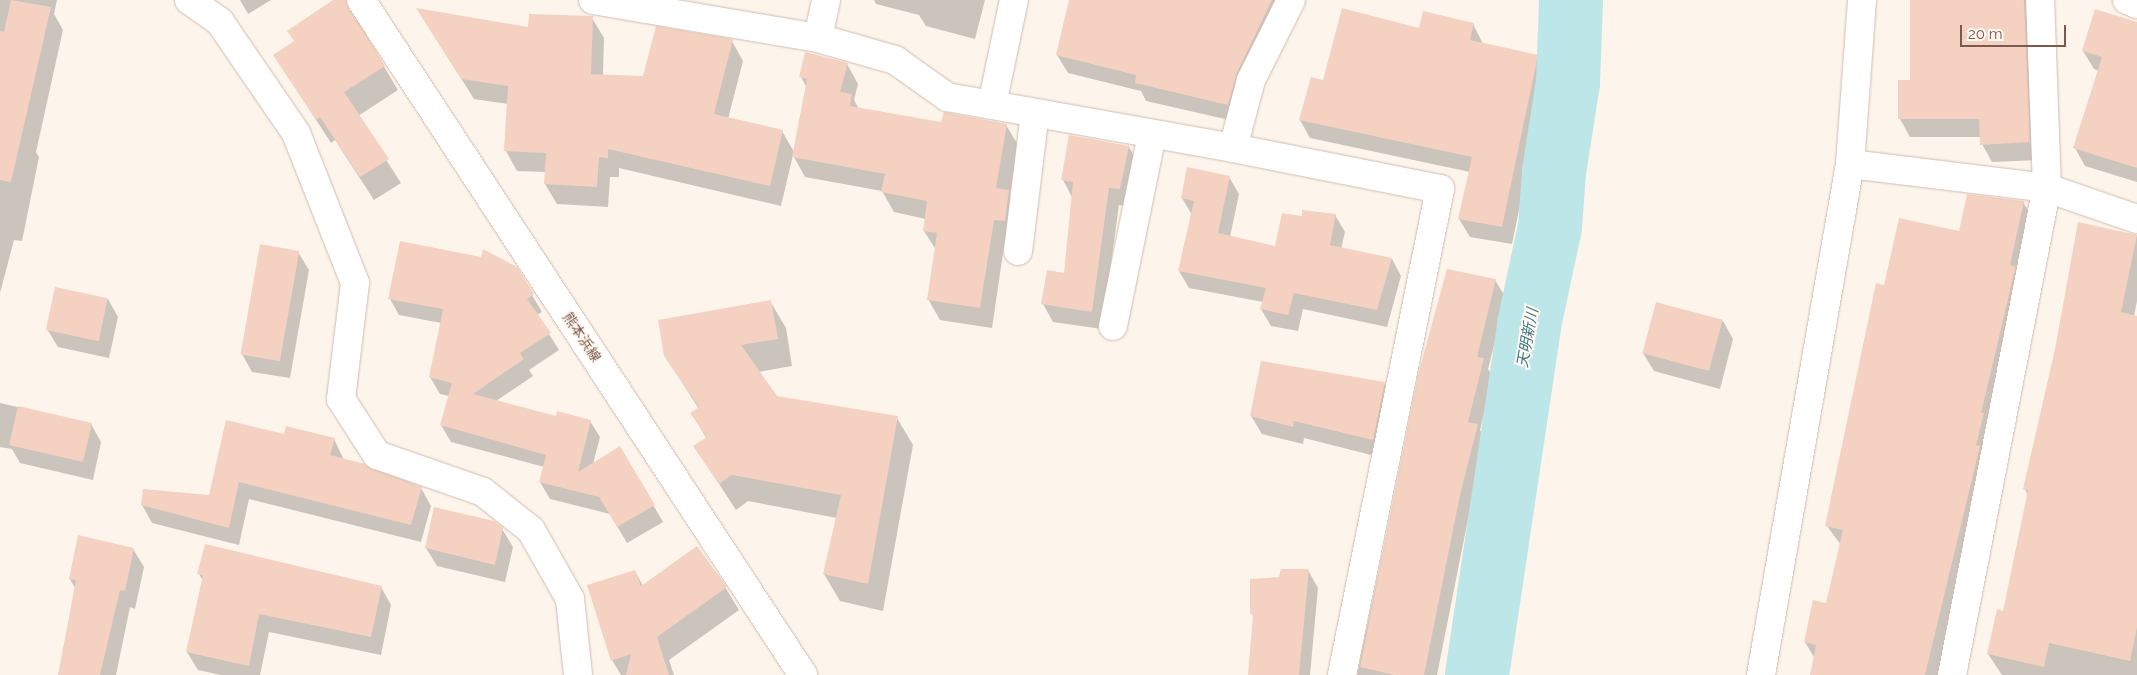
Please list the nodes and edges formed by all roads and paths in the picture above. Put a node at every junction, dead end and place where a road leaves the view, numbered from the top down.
1 (189, 0) edge
2 (361, 0) edge
3 (593, 0) edge
4 (826, 0) edge
5 (1014, 0) edge
6 (1291, 0) edge
7 (1862, 0) edge
8 (2040, 0) edge
9 (2127, 0) edge
10 (2137, 4) edge
11 (818, 38) junction
12 (992, 105) junction
13 (1036, 113) junction
14 (1152, 134) junction
15 (1233, 148) junction
16 (1850, 164) junction
17 (2047, 188) junction
18 (2137, 218) edge
19 (1018, 251) dead end
20 (1113, 326) dead end
21 (578, 675) edge
22 (803, 675) edge
23 (1342, 675) edge
24 (1761, 675) edge
25 (1952, 675) edge

1 - 21 street
2 - 22 street, 熊本浜線
3 - 11 street
4 - 11 street
5 - 12 street
6 - 15 street
7 - 16 street
8 - 17 street
9 - 10 street
11 - 12 street
12 - 13 street
13 - 14 street
13 - 19 street
14 - 15 street
14 - 20 street
15 - 23 street
16 - 17 street
16 - 24 street
17 - 18 street
17 - 25 street

